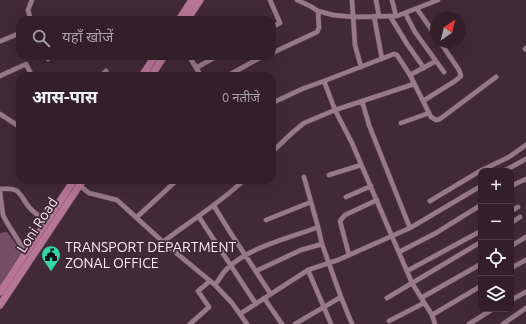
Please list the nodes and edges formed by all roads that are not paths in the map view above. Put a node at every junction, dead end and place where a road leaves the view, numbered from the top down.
1 (32, 0) edge
2 (192, 0) edge
3 (200, 0) edge
4 (270, 0) edge
5 (297, 0) edge
6 (352, 0) edge
7 (376, 0) edge
8 (392, 0) edge
9 (438, 0) edge
10 (417, 9) junction
11 (318, 11) junction
12 (404, 13) junction
13 (30, 16) edge
14 (182, 16) edge
15 (190, 16) edge
16 (353, 16) junction
17 (376, 16) junction
18 (390, 16) junction
19 (396, 16) junction
20 (276, 25) edge
21 (430, 27) edge
22 (16, 35) edge
23 (1, 41) dead end
24 (444, 48) edge
25 (276, 51) edge
26 (382, 59) junction
27 (152, 60) edge
28 (161, 60) edge
29 (192, 60) edge
30 (211, 60) edge
31 (256, 60) edge
32 (436, 61) junction
33 (361, 67) junction
34 (196, 68) junction
35 (424, 68) junction
36 (30, 72) edge
37 (145, 72) edge
38 (154, 72) edge
39 (198, 72) edge
40 (234, 72) edge
41 (444, 72) dead end
42 (410, 75) junction
43 (0, 76) edge
44 (496, 78) dead end
45 (324, 81) junction
46 (414, 84) junction
47 (276, 101) edge
48 (362, 101) junction
49 (423, 101) junction
50 (335, 110) junction
51 (429, 112) junction
52 (0, 114) edge
53 (401, 123) dead end
54 (16, 124) edge
55 (526, 145) edge
56 (276, 148) edge
57 (526, 159) edge
58 (361, 165) junction
59 (510, 168) edge
60 (329, 175) dead end
61 (304, 177) dead end
62 (526, 179) edge
63 (76, 184) edge
64 (77, 184) edge
65 (80, 184) edge
66 (173, 184) edge
67 (240, 184) edge
68 (514, 185) edge
69 (371, 186) junction
70 (478, 188) edge
71 (0, 189) edge
72 (0, 195) edge
73 (346, 197) dead end
74 (376, 200) junction
75 (430, 201) dead end
76 (311, 202) junction
77 (214, 206) junction
78 (478, 207) edge
79 (518, 207) dead end
80 (514, 209) edge
81 (199, 217) junction
82 (520, 217) dead end
83 (136, 218) junction
84 (266, 220) dead end
85 (514, 220) edge
86 (46, 222) junction
87 (318, 227) junction
88 (410, 228) junction
89 (478, 233) edge
90 (392, 236) junction
91 (526, 237) edge
92 (163, 242) junction
93 (322, 244) junction
94 (478, 244) edge
95 (514, 244) edge
96 (399, 252) junction
97 (29, 255) junction
98 (349, 255) junction
99 (245, 256) junction
100 (526, 260) edge
101 (329, 263) junction
102 (478, 266) edge
103 (514, 266) edge
104 (230, 267) junction
105 (308, 270) junction
106 (256, 271) junction
107 (407, 272) junction
108 (210, 281) junction
109 (412, 283) junction
110 (215, 285) junction
111 (478, 288) edge
112 (0, 292) edge
113 (526, 292) edge
114 (270, 293) junction
115 (341, 297) junction
116 (264, 298) junction
117 (387, 298) dead end
118 (421, 298) junction
119 (514, 298) edge
120 (424, 303) junction
121 (256, 304) junction
122 (0, 305) edge
123 (324, 307) junction
124 (526, 308) edge
125 (488, 312) edge
126 (240, 314) junction
127 (432, 315) junction
128 (389, 321) dead end
129 (190, 324) edge
130 (247, 324) edge
131 (282, 324) edge
132 (295, 324) edge
133 (331, 324) edge
134 (352, 324) edge
135 (435, 324) edge
136 (469, 324) edge
137 (503, 324) edge

1 - 13 street
2 - 14 highway
3 - 15 highway
4 - 20 street
5 - 11 street
6 - 16 street
7 - 17 street
8 - 19 street
9 - 10 street
10 - 12 street
10 - 21 street
11 - 16 street
11 - 25 street
12 - 19 street
12 - 32 street
16 - 17 street
16 - 33 street
17 - 18 street
17 - 26 street
18 - 19 street
18 - 35 street
22 - 23 street
24 - 49 street
26 - 33 street
26 - 42 street
27 - 37 highway
28 - 38 highway
29 - 34 street
30 - 34 street
31 - 40 street
32 - 35 street
32 - 41 street
33 - 45 street
34 - 39 street
35 - 42 street
36 - 43 street
42 - 46 street
44 - 51 street
45 - 47 street
45 - 50 street
46 - 48 street
46 - 49 street
48 - 50 street
48 - 88 street
49 - 51 street
50 - 56 street
50 - 58 street
51 - 53 street
52 - 54 street
55 - 75 street
57 - 59 street
58 - 60 street
58 - 69 street
61 - 76 street
62 - 68 street
63 - 86 highway, Loni Road
64 - 97 highway, Loni Road
65 - 83 street
66 - 83 street
67 - 77 street
69 - 73 street
69 - 74 street
70 - 88 street
71 - 86 street
72 - 97 street
74 - 90 street
74 - 98 street
76 - 84 street
76 - 87 street
77 - 81 street
77 - 99 street
78 - 96 street
79 - 80 street
81 - 92 street
81 - 104 street
82 - 85 street
83 - 92 street
86 - 97 highway, Loni Road
87 - 93 street
87 - 99 street
88 - 90 street
89 - 107 street
90 - 96 street
90 - 98 street
91 - 95 street
92 - 108 street
93 - 101 street
93 - 106 street
94 - 109 street
96 - 107 street
97 - 112 highway, Loni Road
97 - 122 highway, Loni Road
98 - 101 street
99 - 104 street
99 - 106 street
100 - 103 street
101 - 105 street
101 - 115 street
102 - 118 street
104 - 110 street
104 - 121 street
105 - 114 street
105 - 123 street
106 - 114 street
107 - 109 street
108 - 110 street
108 - 129 street
109 - 117 street
109 - 118 street
110 - 126 street
111 - 127 street
113 - 119 street
114 - 116 street
115 - 123 street
115 - 134 street
116 - 121 street
116 - 131 street
118 - 120 street
120 - 127 street
120 - 128 street
121 - 126 street
123 - 132 street
123 - 133 street
124 - 137 street
125 - 136 street
126 - 130 street
127 - 135 street

